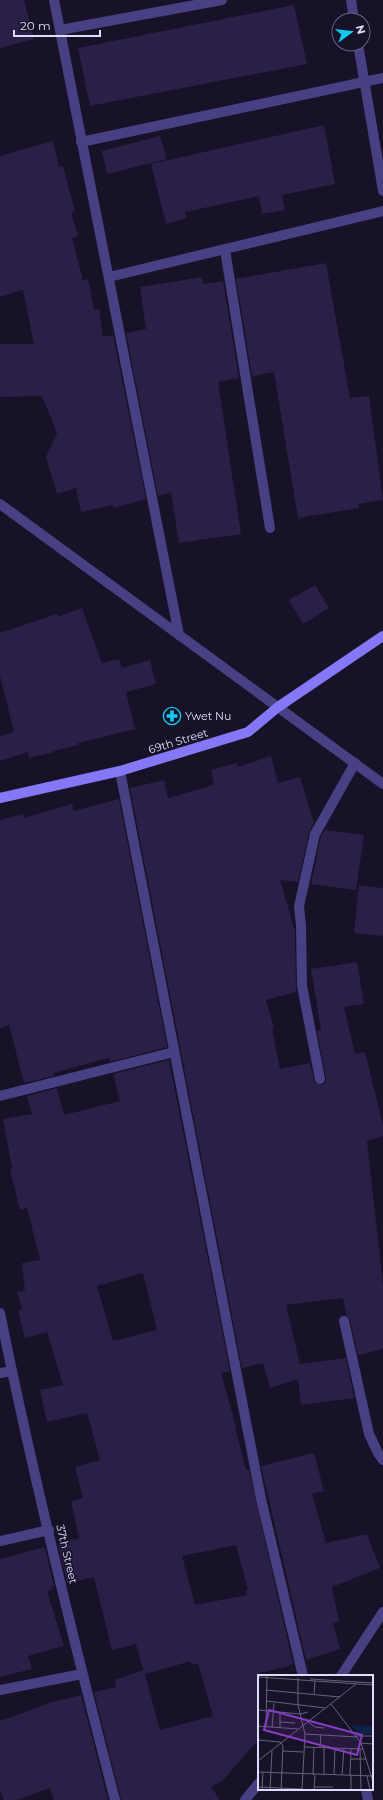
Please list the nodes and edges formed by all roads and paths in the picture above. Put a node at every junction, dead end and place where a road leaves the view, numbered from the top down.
1 (54, 0) edge
2 (222, 0) edge
3 (351, 0) edge
4 (353, 12) edge
5 (60, 30) junction
6 (359, 52) edge
7 (383, 78) edge
8 (364, 81) junction
9 (81, 142) junction
10 (383, 191) edge
11 (383, 211) edge
12 (225, 250) junction
13 (109, 277) junction
14 (0, 504) edge
15 (270, 528) dead end
16 (179, 635) junction
17 (383, 636) edge
18 (278, 706) junction
19 (355, 763) junction
20 (120, 772) junction
21 (383, 784) edge
22 (0, 798) edge
23 (174, 1052) junction
24 (320, 1079) dead end
25 (0, 1096) edge
26 (0, 1312) edge
27 (344, 1321) dead end
28 (12, 1371) junction
29 (0, 1373) edge
30 (383, 1460) edge
31 (49, 1530) junction
32 (0, 1541) edge
33 (383, 1612) edge
34 (82, 1674) junction
35 (303, 1675) edge
36 (342, 1675) edge
37 (0, 1690) edge
38 (258, 1784) edge
39 (366, 1790) edge
40 (115, 1800) edge
41 (245, 1800) edge
42 (368, 1800) edge

1 - 5 street
2 - 5 street
3 - 4 street
5 - 9 street
6 - 8 street
7 - 8 street
8 - 9 street
8 - 10 street
9 - 13 street
11 - 12 street
12 - 13 street
12 - 15 street
13 - 16 street
14 - 16 street
16 - 18 street
17 - 18 main road, 69th Street
18 - 19 street
18 - 20 main road, 69th Street
19 - 21 street
19 - 24 street
20 - 22 main road, 69th Street
20 - 23 street
23 - 25 street
23 - 35 street
26 - 28 street, 37th Street
27 - 30 street
28 - 29 street
28 - 31 street, 37th Street
31 - 32 street
31 - 34 street, 37th Street
33 - 36 street
34 - 37 street
34 - 40 street, 37th Street
38 - 41 street
39 - 42 street

